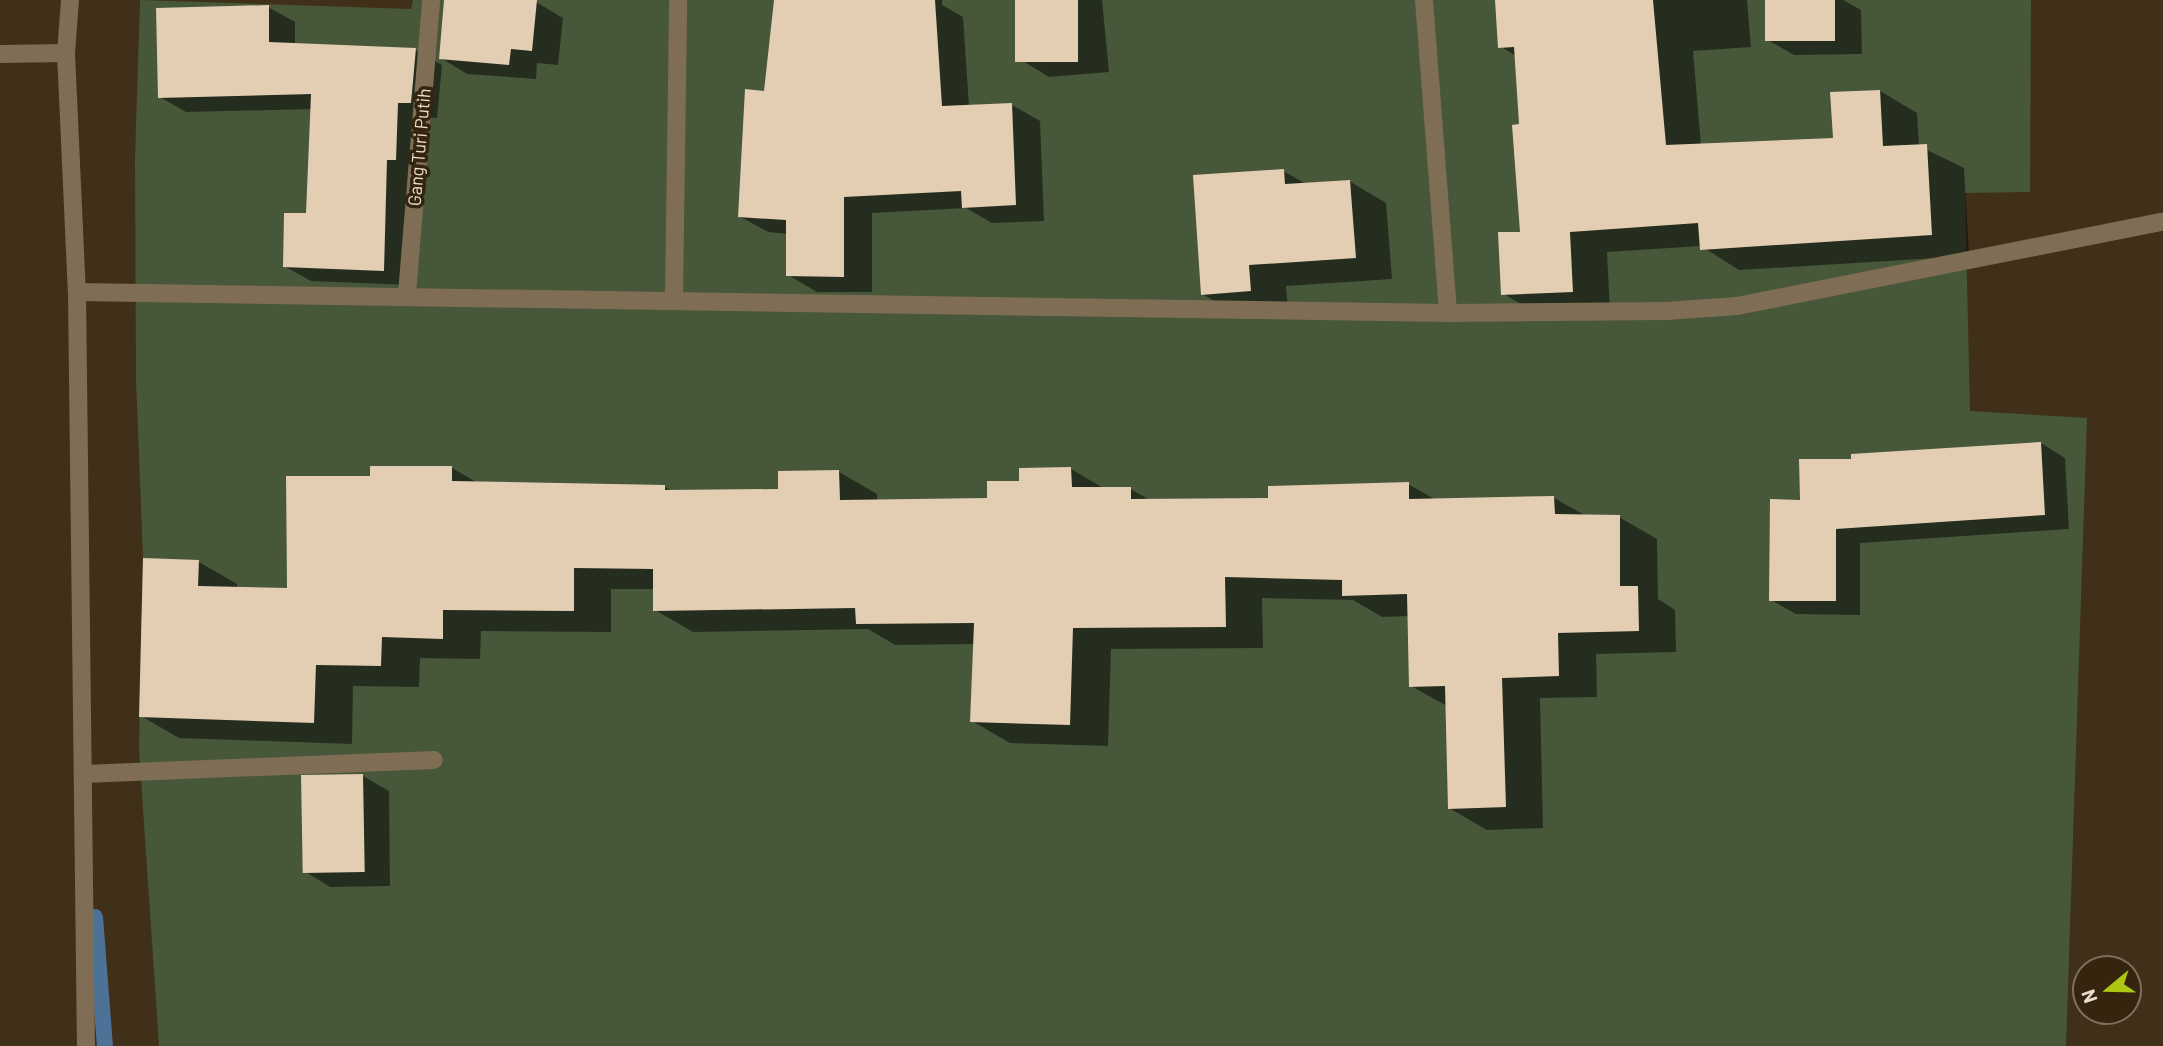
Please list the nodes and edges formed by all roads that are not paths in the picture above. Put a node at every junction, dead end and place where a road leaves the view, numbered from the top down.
1 (70, 0) edge
2 (431, 0) edge
3 (678, 0) edge
4 (1424, 0) edge
5 (0, 54) edge
6 (66, 54) junction
7 (2163, 222) edge
8 (77, 292) junction
9 (407, 294) junction
10 (674, 299) junction
11 (1448, 313) junction
12 (434, 760) dead end
13 (84, 774) junction
14 (86, 1046) edge

1 - 6 street
2 - 9 street, Gang Turi Putih
3 - 10 street
4 - 11 street
5 - 6 street
6 - 8 street
7 - 11 street
8 - 9 street
8 - 13 street
9 - 10 street
10 - 11 street
12 - 13 street
13 - 14 street

